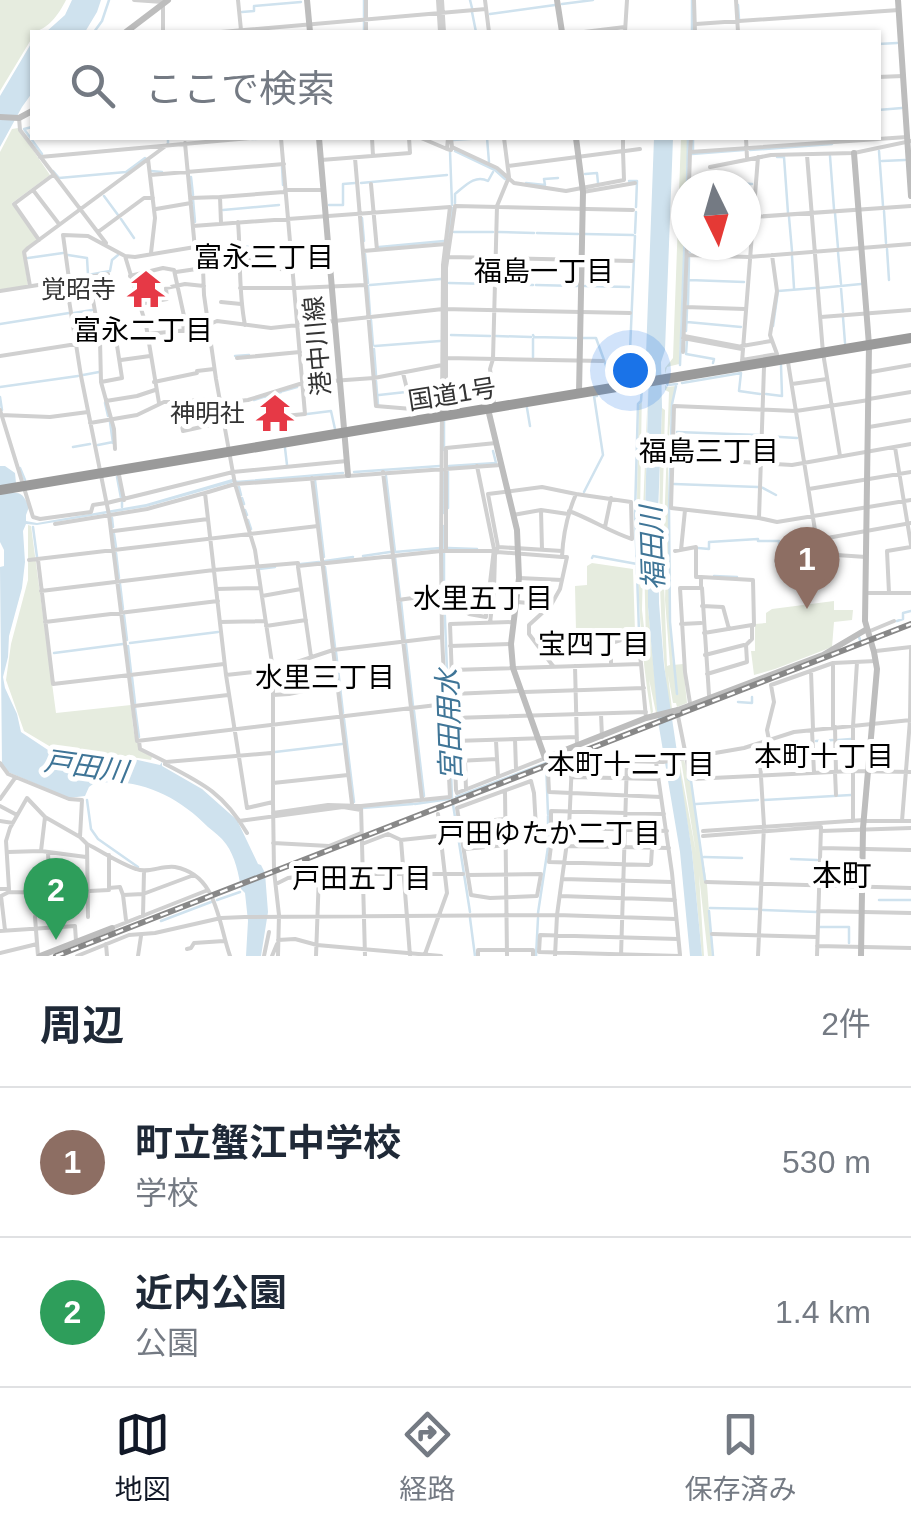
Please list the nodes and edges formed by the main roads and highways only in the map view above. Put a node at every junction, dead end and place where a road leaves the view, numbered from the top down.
1 (911, 338) edge
2 (3, 489) edge

1 - 2 highway, 国道1号

